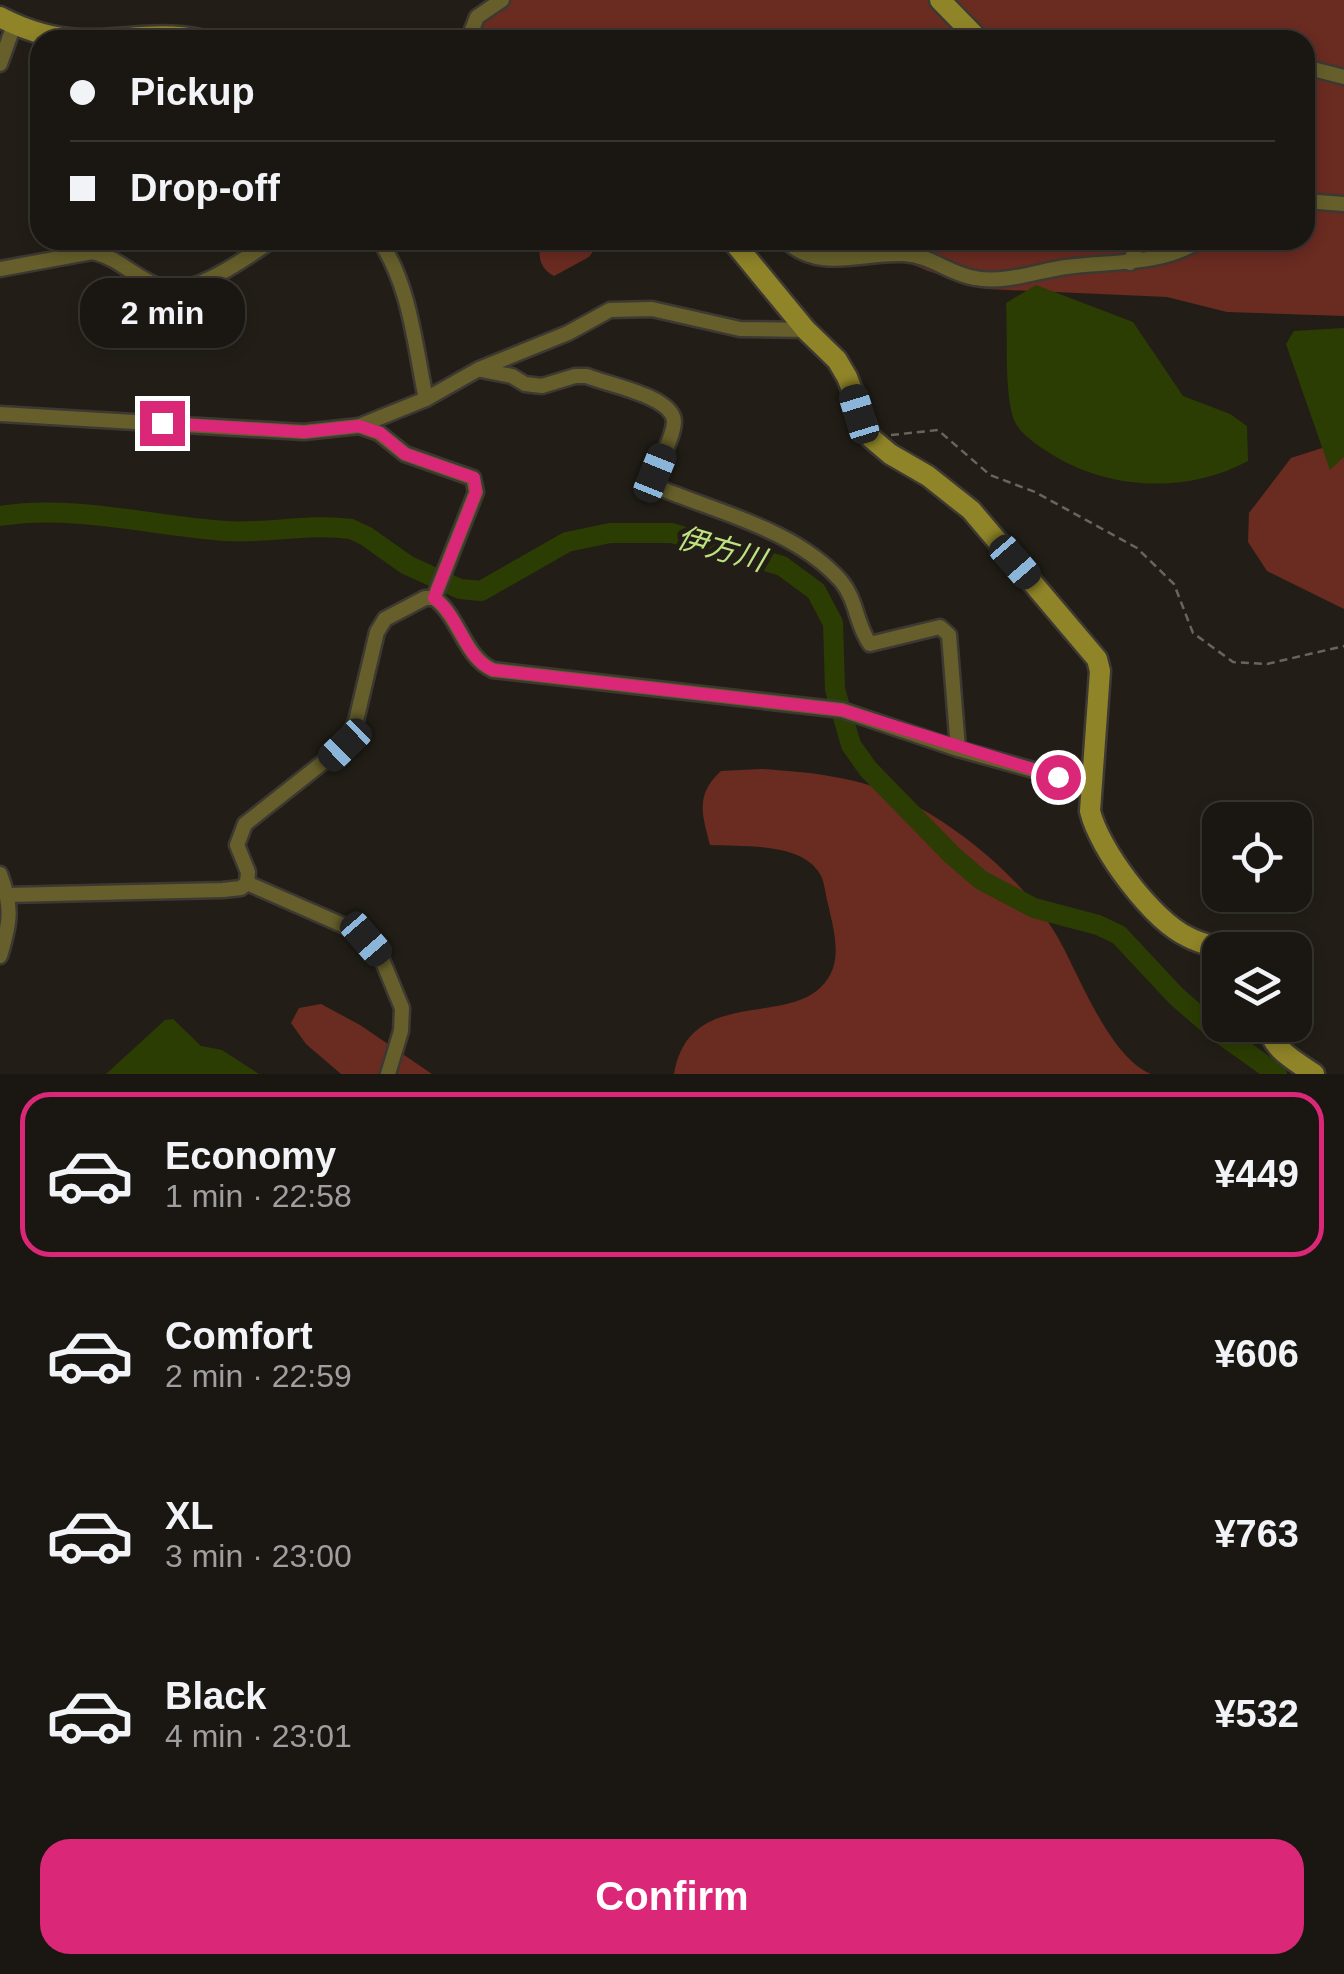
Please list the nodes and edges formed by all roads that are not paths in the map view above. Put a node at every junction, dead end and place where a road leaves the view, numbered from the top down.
1 (502, 0) edge
2 (940, 0) edge
3 (5, 24) edge
4 (472, 30) edge
5 (969, 30) edge
6 (30, 33) edge
7 (0, 64) edge
8 (1315, 70) edge
9 (1344, 78) edge
10 (1315, 201) edge
11 (1344, 204) edge
12 (257, 250) edge
13 (386, 250) edge
14 (740, 250) edge
15 (802, 250) edge
16 (1135, 250) edge
17 (1178, 250) edge
18 (1130, 263) junction
19 (0, 269) edge
20 (806, 330) junction
21 (479, 369) junction
22 (426, 399) junction
23 (0, 414) edge
24 (359, 426) junction
25 (434, 598) junction
26 (958, 748) junction
27 (1091, 786) junction
28 (0, 874) edge
29 (247, 884) junction
30 (8, 895) junction
31 (1202, 943) edge
32 (0, 956) edge
33 (1273, 1042) edge
34 (388, 1074) edge
35 (1314, 1074) edge

1 - 4 street
2 - 5 street
3 - 6 street
3 - 7 street
8 - 9 street
10 - 11 street
12 - 19 street
13 - 22 street
14 - 20 street
15 - 18 street
16 - 18 street
17 - 18 street
20 - 21 street
20 - 27 street
21 - 22 street
21 - 26 street
22 - 24 street
23 - 24 street
24 - 25 street
25 - 26 street
25 - 29 street
26 - 27 street
27 - 31 street
28 - 30 street
29 - 30 street
29 - 34 street
30 - 32 street
33 - 35 street

